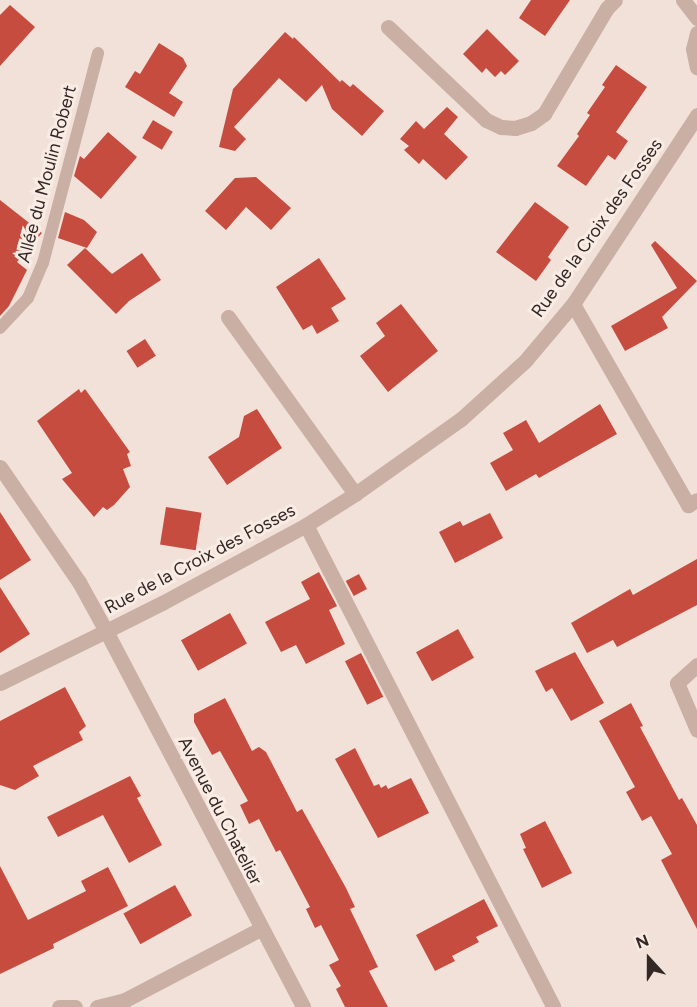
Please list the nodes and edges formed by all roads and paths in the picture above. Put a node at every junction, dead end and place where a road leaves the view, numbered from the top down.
1 (615, 0) edge
2 (683, 0) edge
3 (697, 18) edge
4 (388, 27) dead end
5 (697, 33) edge
6 (98, 53) dead end
7 (697, 68) edge
8 (697, 115) edge
9 (573, 304) junction
10 (228, 317) dead end
11 (0, 328) edge
12 (0, 467) edge
13 (355, 494) junction
14 (697, 500) edge
15 (306, 525) junction
16 (106, 631) junction
17 (697, 665) edge
18 (0, 683) edge
19 (697, 730) edge
20 (260, 929) junction
21 (553, 1006) edge
22 (59, 1007) edge
23 (75, 1007) edge
24 (97, 1007) edge
25 (303, 1007) edge

1 - 4 street
2 - 3 street
5 - 7 street
6 - 11 lane, Allée du Moulin Robert
8 - 9 street, Rue de la Croix des Fosses
9 - 13 street, Rue de la Croix des Fosses
9 - 14 street
10 - 13 street
12 - 16 street, Rue de la Croix des Fosses
13 - 15 street, Rue de la Croix des Fosses
15 - 16 street, Rue de la Croix des Fosses
15 - 21 street
16 - 18 street
16 - 20 street, Avenue du Chatelier
17 - 19 street
20 - 24 street
20 - 25 street, Avenue du Chatelier
22 - 23 street

